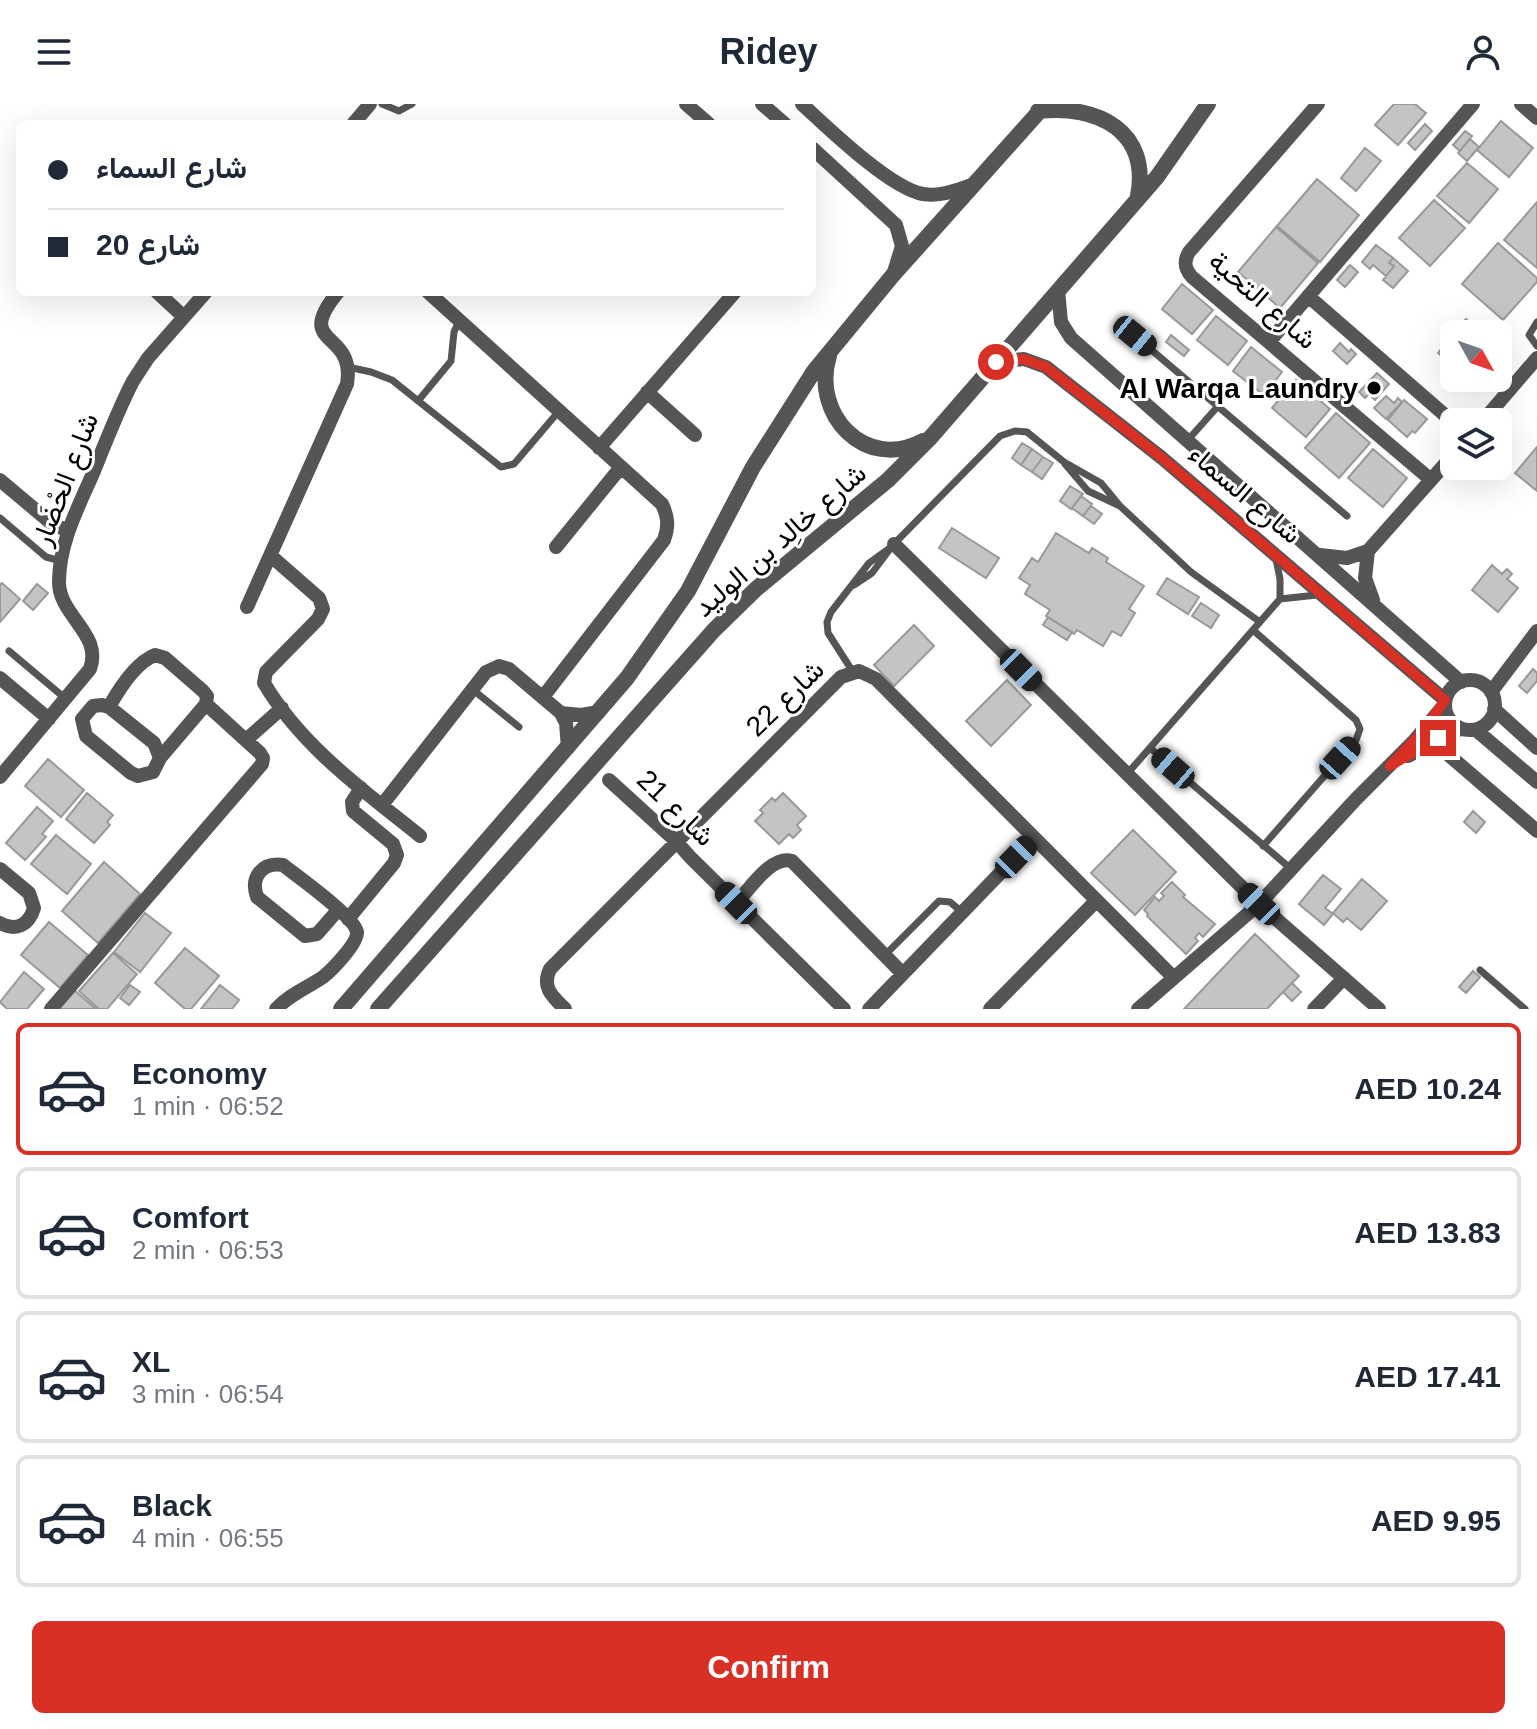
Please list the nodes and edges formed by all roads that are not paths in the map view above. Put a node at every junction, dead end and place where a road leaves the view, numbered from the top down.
1 (370, 104) edge
2 (382, 104) edge
3 (412, 104) edge
4 (686, 104) edge
5 (762, 104) edge
6 (802, 104) edge
7 (1208, 104) edge
8 (1318, 104) edge
9 (1473, 104) edge
10 (1521, 104) edge
11 (1042, 108) edge
12 (1537, 118) edge
13 (356, 120) edge
14 (704, 120) edge
15 (780, 120) edge
16 (816, 152) edge
17 (972, 185) junction
18 (1138, 198) junction
19 (893, 275) junction
20 (1058, 290) junction
21 (161, 296) edge
22 (202, 296) edge
23 (335, 296) edge
24 (432, 296) edge
25 (731, 296) edge
26 (1308, 296) junction
27 (184, 317) junction
28 (459, 321) junction
29 (1537, 322) edge
30 (1135, 336) dead end
31 (1269, 342) junction
32 (835, 344) junction
33 (1537, 346) edge
34 (1537, 358) edge
35 (996, 362) junction
36 (348, 367) junction
37 (647, 392) junction
38 (418, 401) junction
39 (1219, 405) junction
40 (1494, 408) edge
41 (559, 411) junction
42 (1440, 411) edge
43 (695, 435) dead end
44 (931, 437) junction
45 (1187, 441) junction
46 (599, 448) junction
47 (1064, 462) junction
48 (621, 467) junction
49 (1440, 469) edge
50 (1430, 479) junction
51 (0, 480) edge
52 (1120, 506) junction
53 (1347, 516) dead end
54 (0, 518) edge
55 (68, 531) junction
56 (893, 545) junction
57 (556, 547) dead end
58 (1273, 551) junction
59 (1368, 551) junction
60 (1313, 552) junction
61 (271, 556) junction
62 (61, 561) junction
63 (1327, 597) junction
64 (1280, 599) junction
65 (247, 607) dead end
66 (1376, 607) junction
67 (1260, 622) junction
68 (1253, 630) junction
69 (1537, 631) edge
70 (1525, 645) junction
71 (9, 651) dead end
72 (853, 672) junction
73 (0, 678) edge
74 (1477, 681) junction
75 (1461, 682) junction
76 (472, 689) junction
77 (1491, 692) junction
78 (68, 697) junction
79 (543, 697) junction
80 (1445, 702) junction
81 (206, 704) junction
82 (109, 707) junction
83 (282, 708) junction
84 (1494, 709) junction
85 (87, 711) junction
86 (599, 712) junction
87 (561, 713) junction
88 (49, 719) junction
89 (519, 727) dead end
90 (1468, 729) junction
91 (246, 740) junction
92 (612, 743) junction
93 (568, 748) junction
94 (1150, 748) junction
95 (1537, 748) edge
96 (1444, 751) dead end
97 (160, 758) junction
98 (1390, 766) junction
99 (1127, 774) junction
100 (0, 777) edge
101 (609, 780) junction
102 (1537, 782) edge
103 (577, 783) junction
104 (361, 788) junction
105 (382, 805) junction
106 (1537, 831) edge
107 (420, 836) dead end
108 (1034, 838) junction
109 (676, 841) junction
110 (1263, 846) junction
111 (1290, 868) junction
112 (0, 869) edge
113 (1096, 901) junction
114 (736, 903) junction
115 (1259, 904) junction
116 (962, 912) junction
117 (343, 914) junction
118 (0, 923) edge
119 (885, 955) junction
120 (1480, 970) dead end
121 (903, 974) junction
122 (1173, 977) junction
123 (1344, 978) junction
124 (51, 1009) edge
125 (276, 1009) edge
126 (341, 1009) edge
127 (378, 1009) edge
128 (565, 1009) edge
129 (844, 1009) edge
130 (869, 1009) edge
131 (990, 1009) edge
132 (1138, 1009) edge
133 (1314, 1009) edge
134 (1379, 1009) edge
135 (1525, 1009) edge

1 - 13 street
2 - 3 lane
4 - 14 street
5 - 15 street
6 - 17 street
7 - 18 street, شارع خالِد بن الوليد
8 - 31 street, شارع التحية
9 - 26 street
10 - 12 street
11 - 17 street, شارع خالِد بن الوليد
11 - 18 street
16 - 19 street
17 - 19 street, شارع خالِد بن الوليد
18 - 20 street, شارع خالِد بن الوليد
19 - 32 street, شارع خالِد بن الوليد
20 - 35 street, شارع خالِد بن الوليد
20 - 45 street, شارع السماء
21 - 27 street
22 - 27 street, شارع الحْضَار
23 - 36 street
24 - 28 street
25 - 37 street
26 - 31 street
26 - 42 street
27 - 55 street, شارع الحْضَار
28 - 38 lane
28 - 41 street
29 - 33 lane
30 - 39 lane
31 - 50 street, شارع التحية
32 - 44 street
32 - 86 street, شارع خالِد بن الوليد
34 - 40 street
35 - 44 street, شارع خالِد بن الوليد
35 - 58 street, شارع السماء
36 - 38 lane
36 - 61 street
37 - 43 street
37 - 46 street
38 - 41 lane
39 - 45 lane
39 - 53 lane
41 - 46 street
44 - 92 street, شارع خالِد بن الوليد
45 - 60 street, شارع السماء
46 - 48 street
47 - 52 lane
47 - 52 lane
47 - 56 lane
48 - 57 street
48 - 79 street
49 - 50 street
50 - 59 street
51 - 55 street
52 - 67 lane
54 - 62 lane
55 - 62 street, شارع الحْضَار
56 - 72 lane
56 - 99 street
58 - 63 street, شارع السماء
58 - 64 lane
59 - 60 street
59 - 66 street
60 - 66 street, شارع السماء
61 - 65 street
61 - 83 street
62 - 78 street, شارع الحْضَار
63 - 64 lane
63 - 80 street, شارع السماء
64 - 67 lane
66 - 75 street, شارع السماء
67 - 68 lane
68 - 94 lane
68 - 110 lane
69 - 70 street
70 - 74 street
70 - 77 street
71 - 78 lane
72 - 108 street, شارع 22
72 - 109 street, شارع 22
73 - 88 street
74 - 75 street
74 - 77 street
75 - 80 street
76 - 79 street
76 - 89 lane
76 - 105 street
77 - 84 street
78 - 85 street
78 - 88 street, شارع الحْضَار
79 - 87 street
80 - 90 street
80 - 98 street
81 - 82 street
81 - 91 street
81 - 97 street
82 - 85 street
82 - 97 street
83 - 91 street
83 - 104 street
84 - 90 street
84 - 95 street
85 - 97 street
86 - 87 street
86 - 93 street, شارع خالِد بن الوليد
87 - 93 street
88 - 100 street, شارع الحْضَار
90 - 98 street
90 - 102 street
91 - 124 street
92 - 101 street
92 - 103 street, شارع خالِد بن الوليد
93 - 126 street, شارع خالِد بن الوليد
94 - 99 lane
94 - 110 lane
96 - 106 street
98 - 111 street
99 - 115 street
101 - 103 street
101 - 109 street, شارع 21
103 - 127 street, شارع خالِد بن الوليد
104 - 105 street
104 - 117 street
105 - 107 street
108 - 113 street, شارع 22
108 - 116 street
109 - 114 street, شارع 21
109 - 128 street, شارع 22
110 - 111 lane
111 - 115 street
112 - 118 street
113 - 122 street, شارع 22
113 - 131 street
114 - 119 street
114 - 129 street, شارع 21
115 - 122 street
115 - 123 street
116 - 119 lane
116 - 121 street
117 - 117 street
117 - 125 street
119 - 121 street
120 - 135 lane
121 - 130 street
122 - 132 street
123 - 133 street
123 - 134 street

